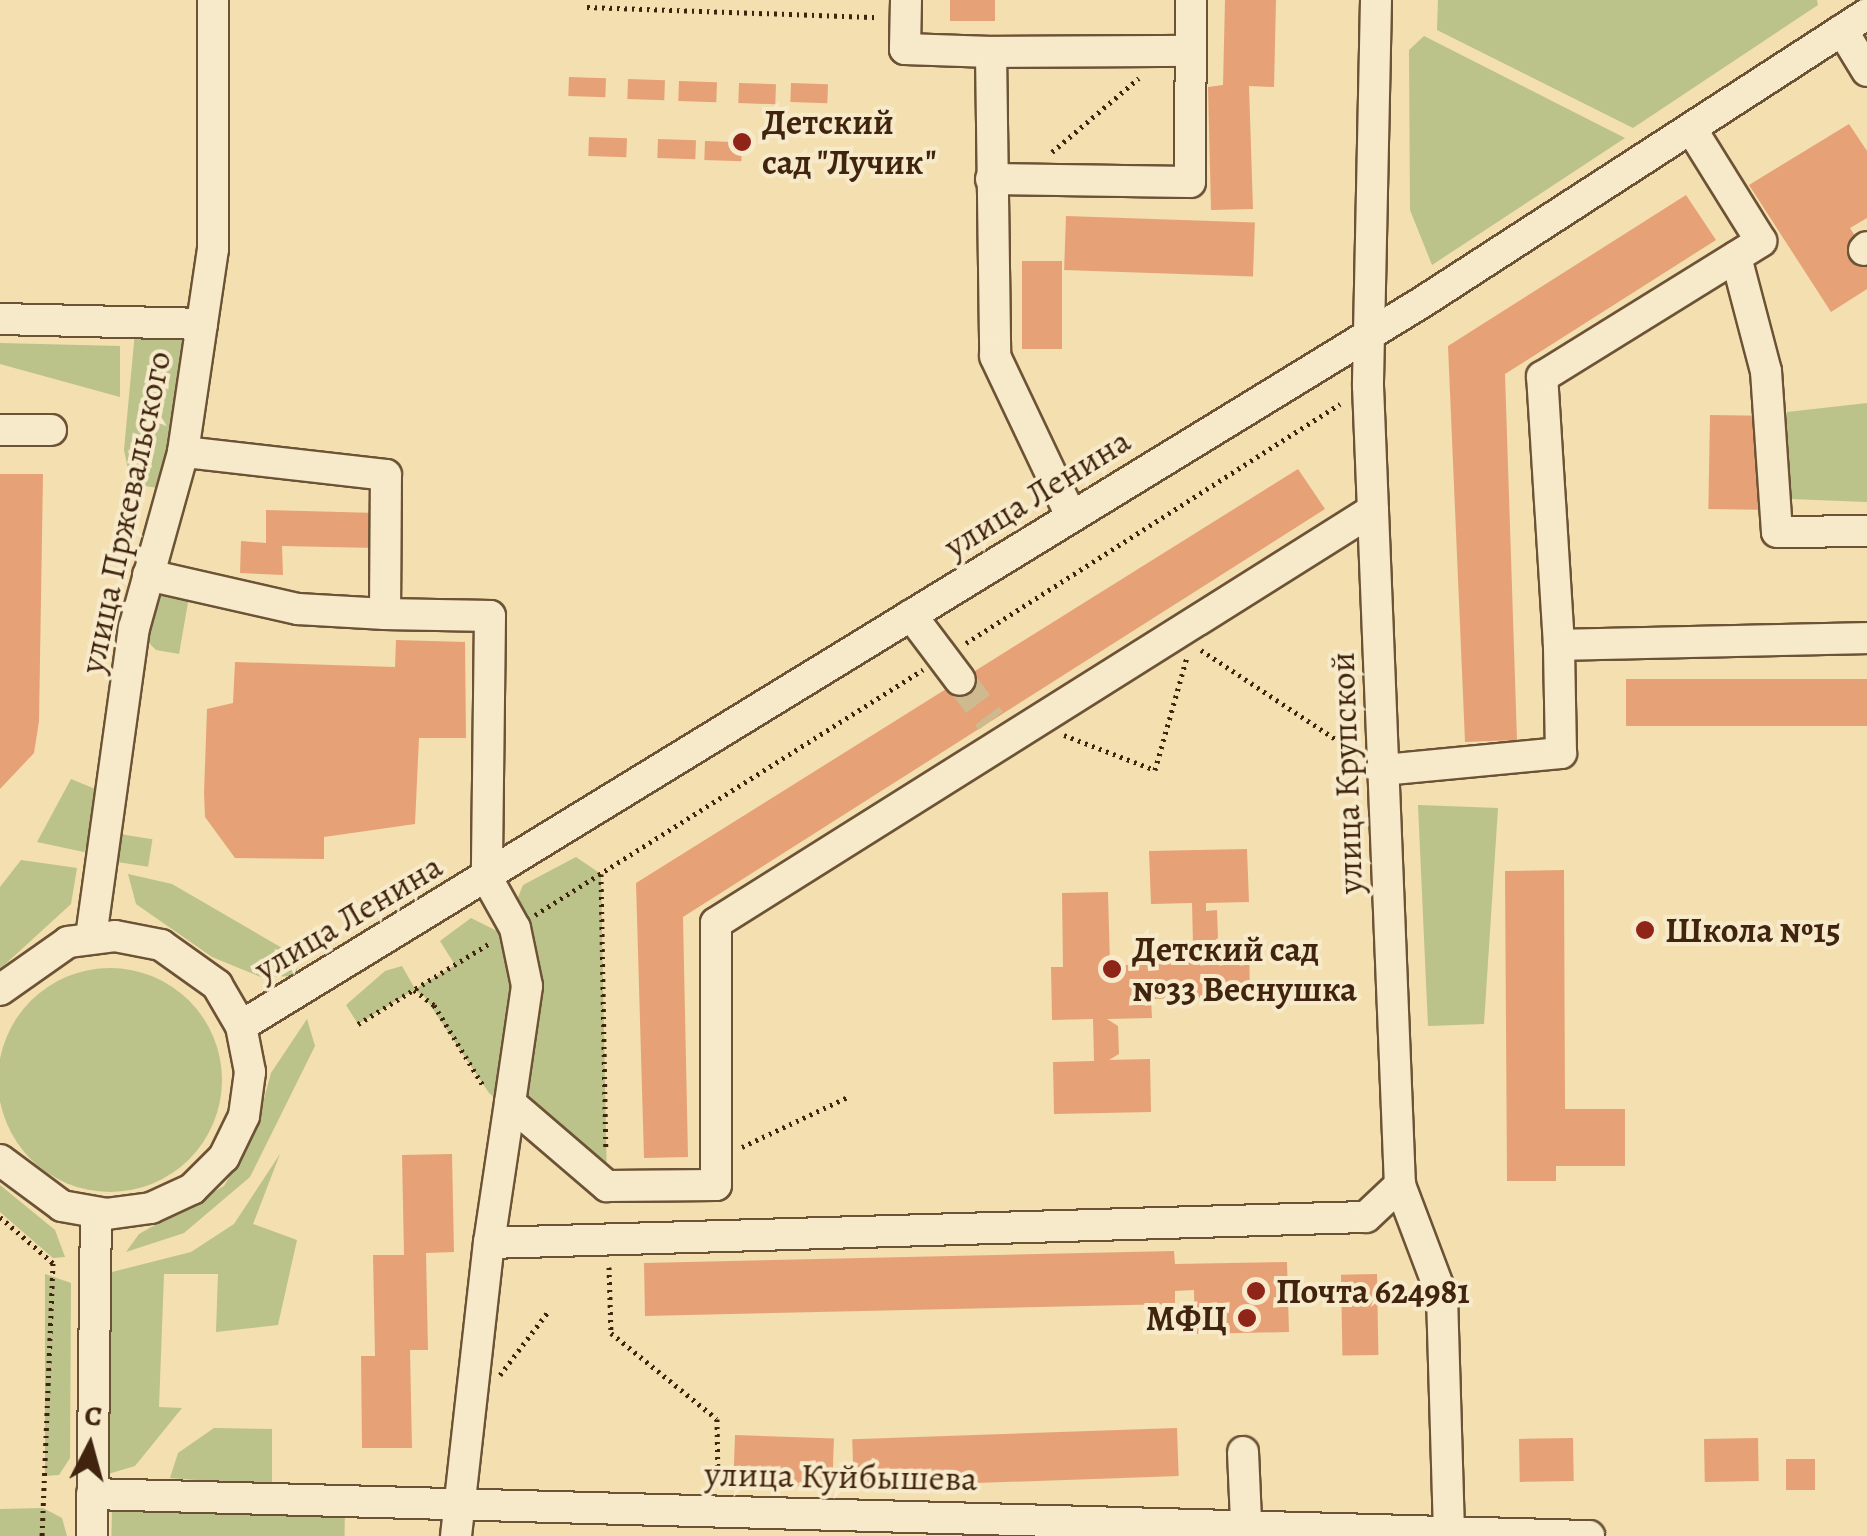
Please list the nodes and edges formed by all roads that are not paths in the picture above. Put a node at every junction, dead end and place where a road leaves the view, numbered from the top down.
1 (1191, 0) edge
2 (1376, 0) edge
3 (219, 5) edge
4 (906, 9) edge
5 (1854, 22) edge
6 (1181, 51) junction
7 (992, 52) junction
8 (1867, 71) edge
9 (1692, 130) junction
10 (1005, 180) junction
11 (1736, 257) junction
12 (0, 319) edge
13 (202, 324) junction
14 (1371, 330) junction
15 (0, 430) edge
16 (52, 430) dead end
17 (183, 452) junction
18 (1373, 510) junction
19 (1071, 516) junction
20 (1867, 531) edge
21 (148, 575) junction
22 (385, 614) junction
23 (911, 615) junction
24 (1867, 638) edge
25 (1559, 645) junction
26 (952, 669) tunnel mouth
27 (1384, 770) junction
28 (487, 878) junction
29 (91, 937) junction
30 (0, 990) edge
31 (241, 1026) junction
32 (510, 1103) junction
33 (0, 1160) edge
34 (1400, 1185) junction
35 (96, 1213) junction
36 (489, 1244) junction
37 (1243, 1452) dead end
38 (92, 1494) junction
39 (456, 1504) junction
40 (1246, 1522) junction
41 (699, 1523) edge
42 (865, 1525) edge
43 (1214, 1528) edge
44 (1449, 1532) edge
45 (92, 1536) edge
46 (456, 1536) edge
47 (1588, 1536) edge

1 - 6 street
2 - 14 street, улица Крупской
3 - 13 street, улица Пржевальского
4 - 7 street
5 - 8 street
5 - 9 street, улица Ленина
6 - 7 street
6 - 10 street
7 - 10 street
9 - 11 street
9 - 14 street, улица Ленина
10 - 19 street
11 - 20 street
11 - 25 street
12 - 13 street
13 - 17 street, улица Пржевальского
14 - 18 street, улица Крупской
14 - 19 street, улица Ленина
15 - 16 street
17 - 21 street, улица Пржевальского
17 - 22 street
18 - 27 street, улица Крупской
18 - 32 street
19 - 23 street, улица Ленина
21 - 22 street
21 - 29 street, улица Пржевальского
22 - 28 street
23 - 26 street
23 - 28 street, улица Ленина
24 - 25 street
25 - 27 street
27 - 34 street, улица Крупской
28 - 31 street, улица Ленина
28 - 32 street
29 - 30 street
29 - 31 street
31 - 35 street
32 - 36 street
33 - 35 street
34 - 36 street
34 - 44 street, улица Крупской
35 - 38 street
36 - 39 street
37 - 40 street
38 - 39 street, улица Куйбышева
38 - 45 street
39 - 41 street, улица Куйбышева
39 - 46 street
40 - 43 street, улица Куйбышева
40 - 44 street, улица Куйбышева
41 - 42 street, улица Куйбышева
42 - 43 street, улица Куйбышева
44 - 47 street, улица Куйбышева

